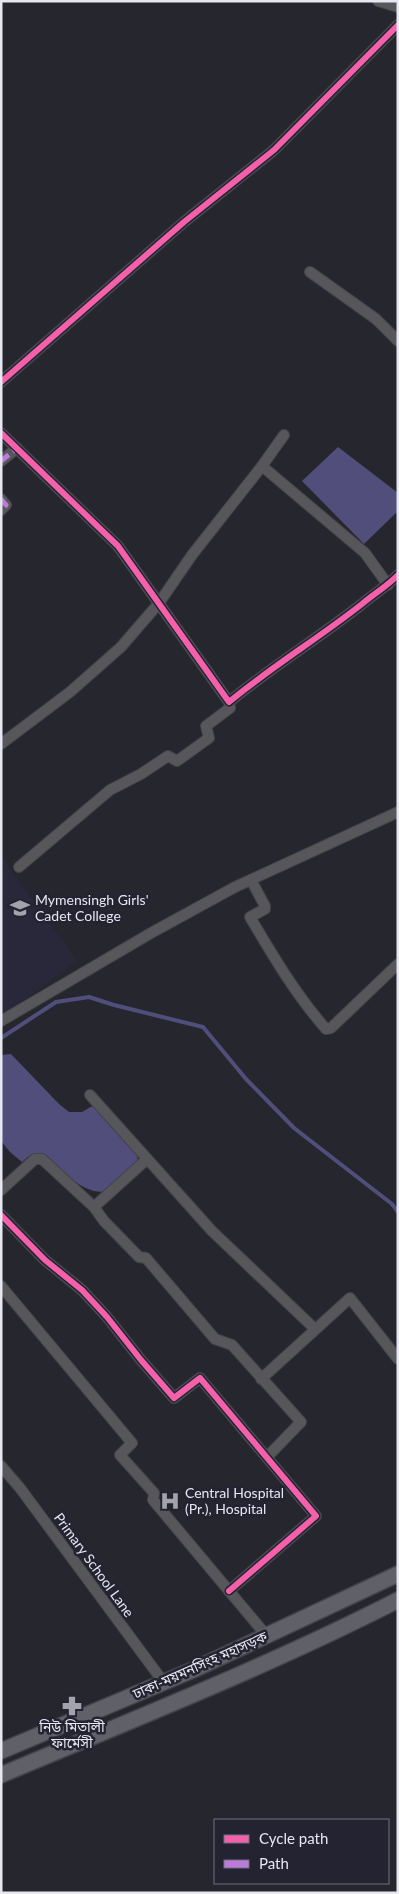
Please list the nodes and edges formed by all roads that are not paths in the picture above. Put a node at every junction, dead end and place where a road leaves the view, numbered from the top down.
1 (378, 1) edge
2 (398, 6) edge
3 (398, 25) edge
4 (310, 272) dead end
5 (398, 341) edge
6 (1, 382) edge
7 (1, 433) edge
8 (284, 435) dead end
9 (17, 448) junction
10 (1, 461) edge
11 (262, 466) junction
12 (1, 499) edge
13 (1, 510) edge
14 (398, 575) edge
15 (388, 585) junction
16 (159, 603) junction
17 (229, 702) junction
18 (1, 744) edge
19 (398, 812) edge
20 (19, 866) dead end
21 (251, 880) junction
22 (398, 964) edge
23 (1, 1021) edge
24 (90, 1095) dead end
25 (147, 1159) junction
26 (1, 1190) edge
27 (94, 1207) junction
28 (1, 1215) edge
29 (1, 1286) edge
30 (315, 1329) junction
31 (398, 1359) edge
32 (261, 1379) junction
33 (266, 1457) junction
34 (1, 1466) edge
35 (398, 1574) edge
36 (229, 1591) junction
37 (398, 1600) edge
38 (266, 1635) junction
39 (162, 1682) junction
40 (1, 1751) edge
41 (1, 1775) edge

1 - 2 street
3 - 6 street
4 - 5 street
7 - 9 street
8 - 11 street
9 - 10 street
9 - 16 street
11 - 15 street
11 - 16 street
12 - 13 street
14 - 15 street
15 - 17 street
16 - 17 street
16 - 18 street
17 - 20 street
19 - 21 street
21 - 22 street
21 - 23 street
24 - 25 street
25 - 27 street
25 - 30 street
26 - 27 street
27 - 32 street
28 - 33 street
29 - 36 street
30 - 31 street
30 - 32 street
32 - 33 street
33 - 36 street
34 - 39 street, Primary School Lane
35 - 38 main road, ঢাকা-ময়মনসিংহ মহাসড়ক
36 - 38 street
37 - 41 main road, ঢাকা-ময়মনসিংহ মহাসড়ক
38 - 39 main road, ঢাকা-ময়মনসিংহ মহাসড়ক
39 - 40 main road, ঢাকা-ময়মনসিংহ মহাসড়ক

